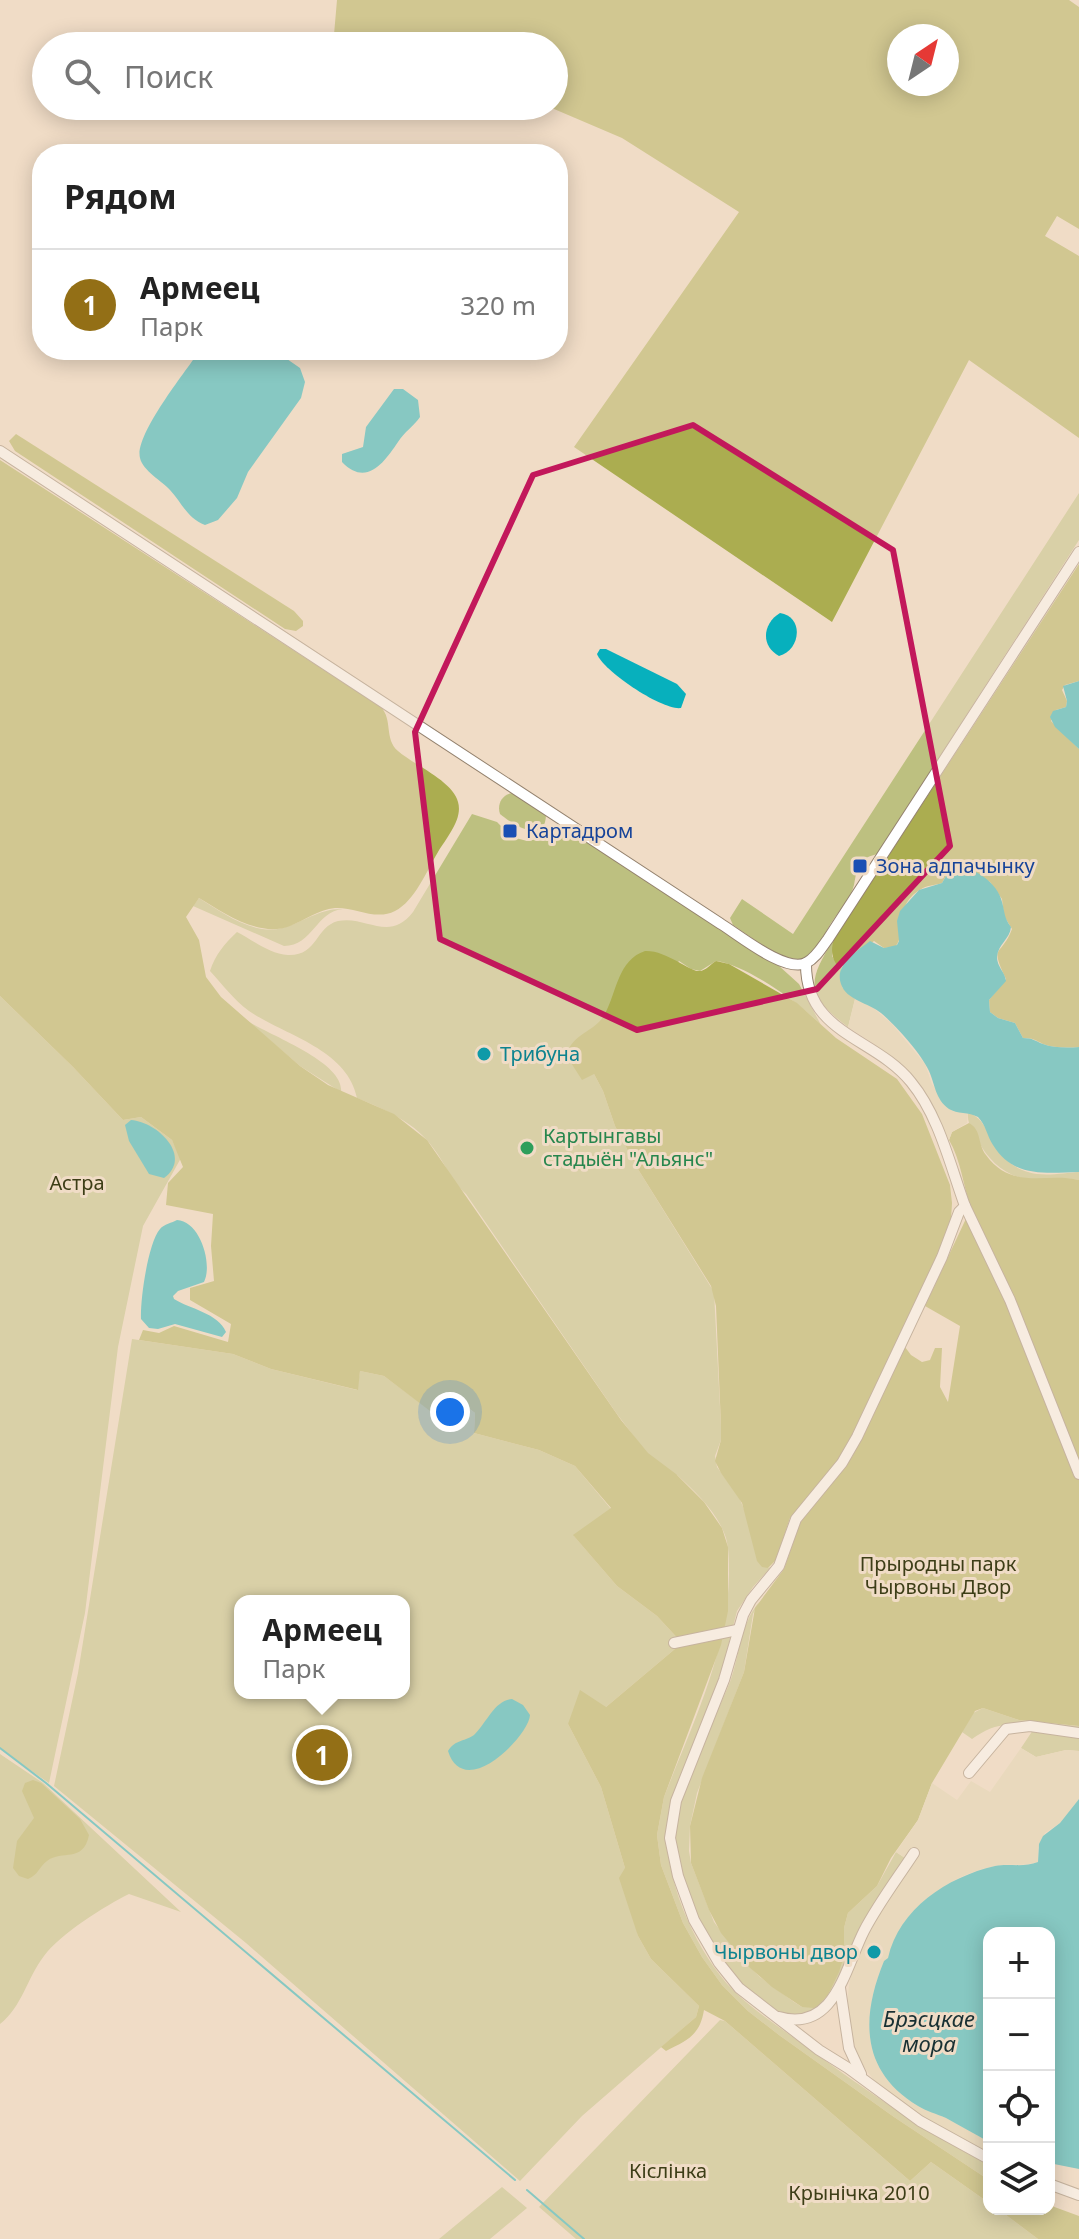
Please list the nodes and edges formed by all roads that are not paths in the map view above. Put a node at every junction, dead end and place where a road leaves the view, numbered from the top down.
1 (0, 451) edge
2 (1079, 552) edge
3 (806, 963) junction
4 (965, 1206) junction
5 (1079, 1474) edge
6 (737, 1630) junction
7 (674, 1643) dead end
8 (1079, 1733) edge
9 (969, 1773) dead end
10 (914, 1853) dead end
11 (840, 1988) junction
12 (773, 2015) junction
13 (867, 2081) junction
14 (983, 2156) edge
15 (1055, 2186) edge
16 (1079, 2195) edge

1 - 3 street
2 - 3 street
3 - 4 street
4 - 5 street
4 - 6 street
6 - 7 street
6 - 12 street
8 - 9 street
10 - 11 street
11 - 12 street
11 - 13 street
12 - 13 street
13 - 14 street
15 - 16 street

